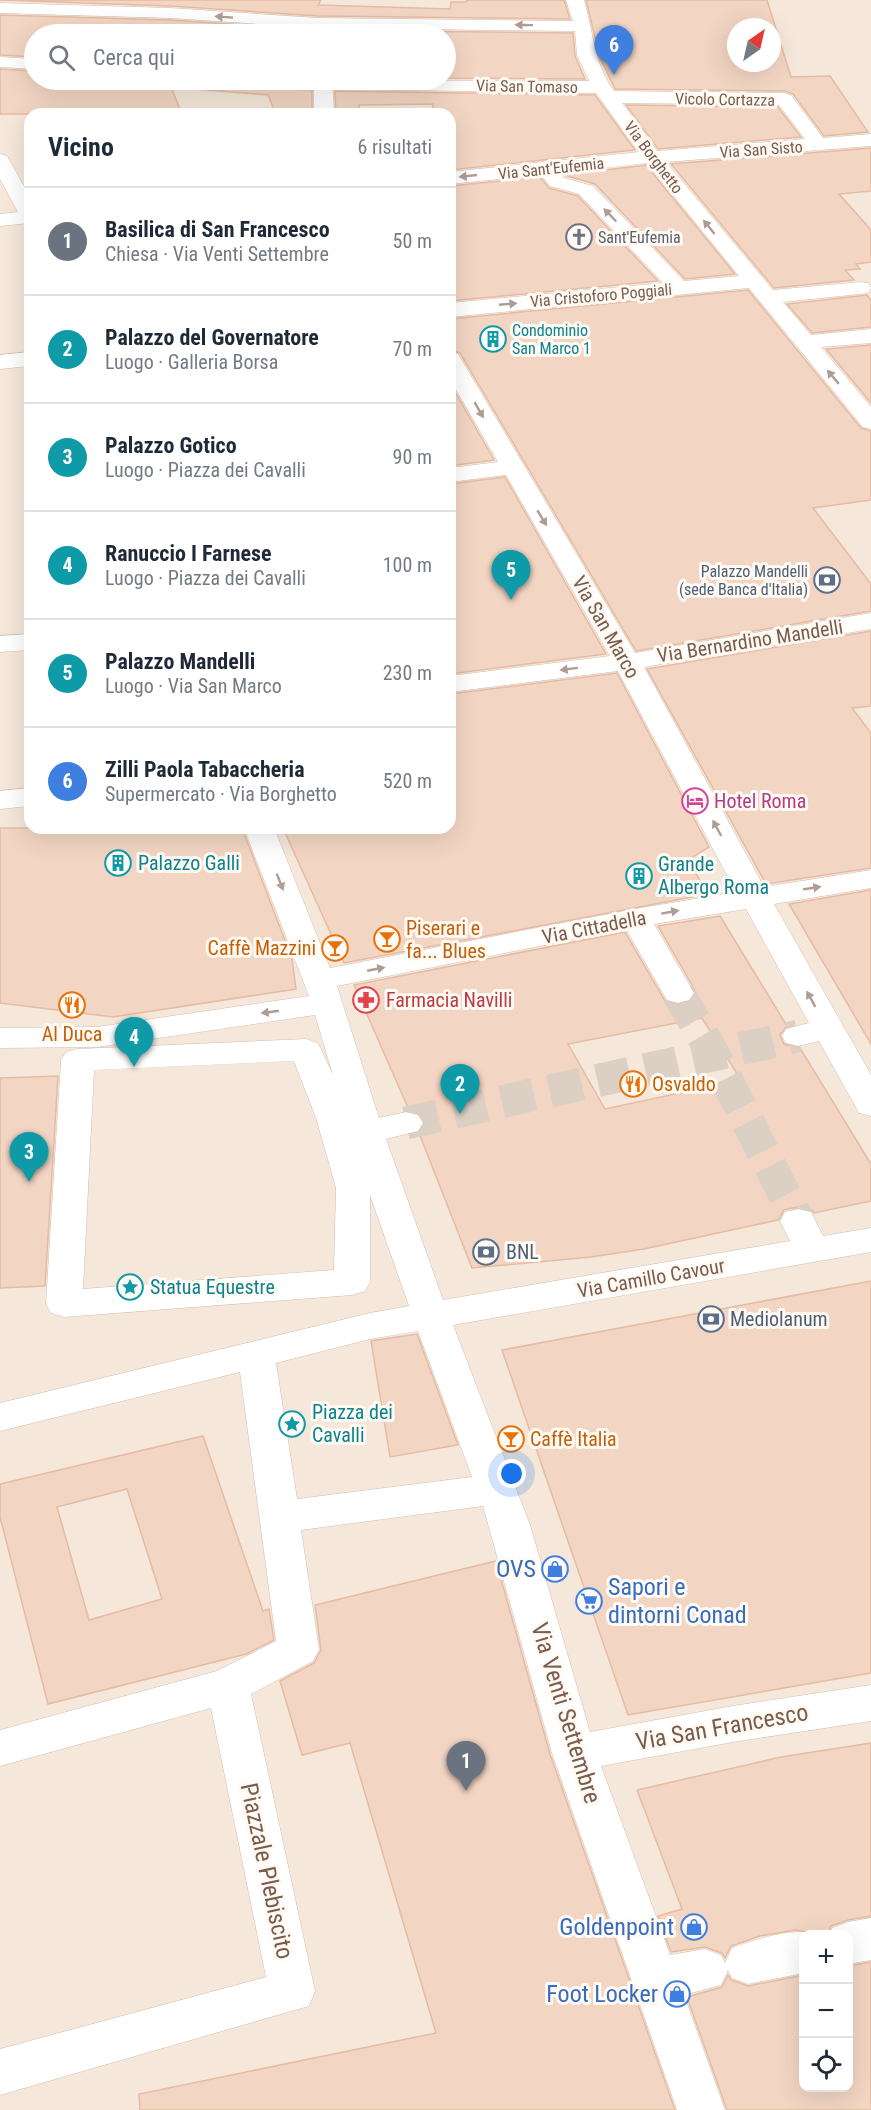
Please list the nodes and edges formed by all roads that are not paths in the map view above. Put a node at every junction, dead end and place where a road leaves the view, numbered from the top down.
1 (575, 0) edge
2 (172, 6) edge
3 (0, 8) edge
4 (318, 24) edge
5 (456, 25) edge
6 (583, 26) junction
7 (0, 62) edge
8 (24, 63) edge
9 (456, 87) edge
10 (323, 90) edge
11 (605, 92) junction
12 (324, 108) edge
13 (871, 140) edge
14 (818, 144) junction
15 (652, 157) junction
16 (0, 160) edge
17 (546, 168) junction
18 (456, 177) edge
19 (24, 205) edge
20 (24, 217) edge
21 (0, 219) edge
22 (679, 288) junction
23 (860, 288) dead end
24 (759, 289) junction
25 (456, 309) edge
26 (871, 336) edge
27 (804, 342) junction
28 (24, 360) edge
29 (0, 362) edge
30 (456, 369) edge
31 (871, 422) edge
32 (513, 467) junction
33 (456, 474) edge
34 (871, 621) edge
35 (24, 642) edge
36 (0, 644) edge
37 (627, 662) junction
38 (456, 683) edge
39 (24, 798) edge
40 (0, 800) edge
41 (261, 834) edge
42 (871, 879) edge
43 (754, 898) junction
44 (635, 918) junction
45 (323, 991) junction
46 (678, 993) tunnel mouth
47 (0, 1038) edge
48 (78, 1060) joint
49 (871, 1105) edge
50 (406, 1123) tunnel mouth
51 (366, 1132) junction
52 (871, 1240) edge
53 (431, 1317) junction
54 (256, 1354) junction
55 (0, 1417) edge
56 (497, 1489) junction
57 (280, 1517) junction
58 (228, 1686) junction
59 (871, 1703) edge
60 (0, 1748) edge
61 (574, 1753) junction
62 (871, 1939) edge
63 (853, 1942) edge
64 (799, 1953) edge
65 (655, 1979) junction
66 (0, 2072) edge
67 (700, 2110) edge

1 - 6 street, Via Borghetto
2 - 3 street
4 -> 2 street
6 -> 5 street
6 - 11 street, Via Borghetto
7 - 8 street
9 - 11 street, Via San Tomaso
10 - 12 street
11 - 14 street, Vicolo Cortazza
11 - 15 street, Via Borghetto
13 - 14 street, Via San Sisto
14 - 15 street, Via San Sisto
15 - 17 street, Via Sant'Eufemia
24 -> 15 street, Via Borghetto
16 - 19 street
17 -> 18 street, Via Sant'Eufemia
22 -> 17 street
20 - 21 street
22 - 24 street, Via Cristoforo Poggiali
25 -> 22 street, Via Cristoforo Poggiali
23 - 24 street
24 - 27 street, Via Borghetto
26 - 27 street
31 -> 27 street, Via Borghetto
28 - 29 street
30 -> 32 street, Via San Marco
32 - 33 street
32 -> 37 street, Via San Marco
34 - 37 street, Via Bernardino Mandelli
35 - 36 street
37 -> 38 street, Via Bernardino Mandelli
43 -> 37 street, Via San Marco
39 - 40 street
41 -> 45 street
43 -> 42 street, Via Cittadella
44 -> 43 street, Via Cittadella
49 -> 43 street, Via San Marco
45 -> 44 street, Via Cittadella
44 - 46 street
45 -> 47 street
45 - 51 street
48 - 48 street
50 - 51 street
51 - 53 street
52 - 53 street, Via Camillo Cavour
53 - 54 street
53 - 56 street, Via Venti Settembre
54 - 55 street
54 - 57 street
56 - 57 street
56 - 61 street, Via Venti Settembre
57 - 58 street
58 - 60 street
58 - 66 street, Piazzale Plebiscito
59 - 61 street, Via San Francesco
61 - 65 street, Via Venti Settembre
62 - 63 street
64 - 65 street
65 - 67 street, Via Venti Settembre

